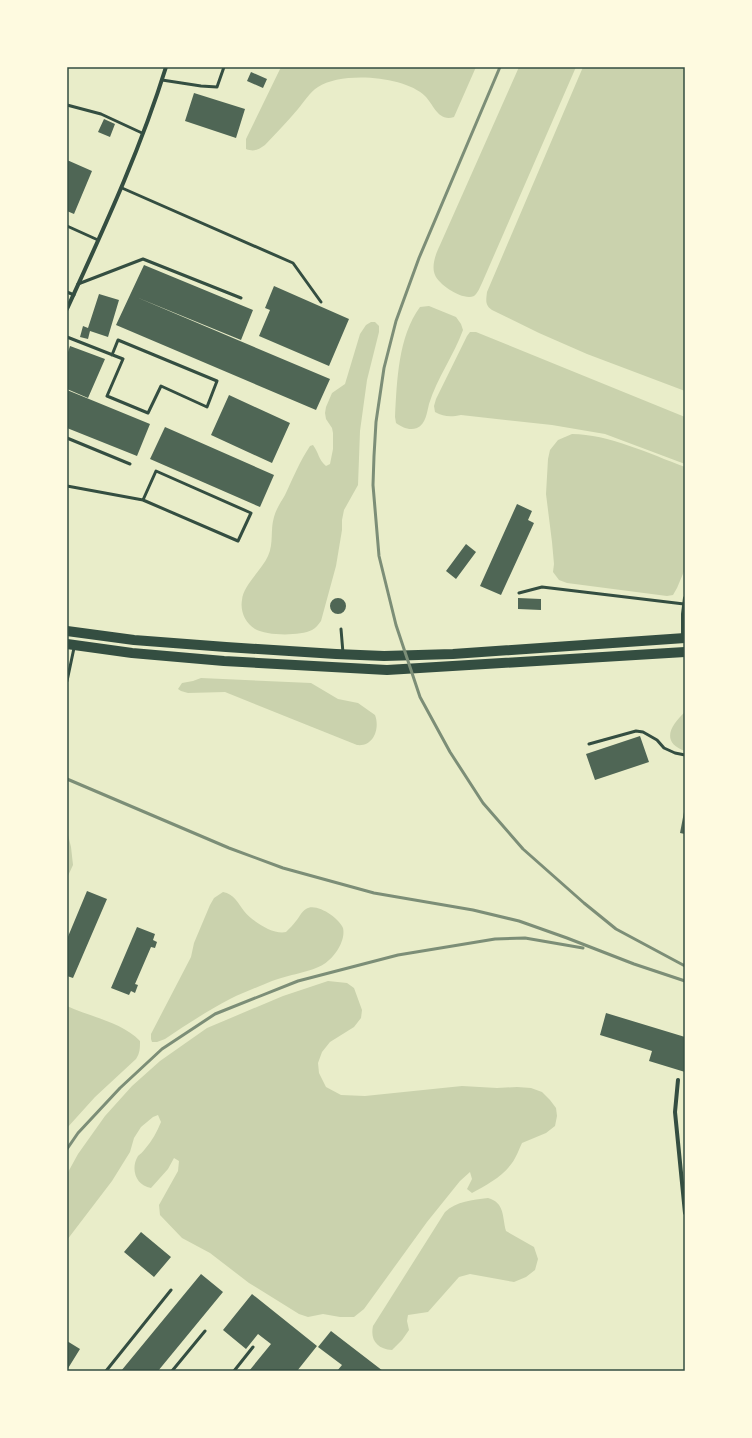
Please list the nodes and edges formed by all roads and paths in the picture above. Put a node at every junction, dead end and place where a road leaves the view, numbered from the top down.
1 (166, 67) edge
2 (224, 67) edge
3 (162, 80) junction
4 (67, 105) edge
5 (142, 133) junction
6 (122, 188) junction
7 (67, 226) edge
8 (98, 240) junction
9 (78, 284) junction
10 (67, 292) edge
11 (74, 295) junction
12 (241, 298) dead end
13 (321, 302) dead end
14 (67, 309) edge
15 (67, 337) edge
16 (112, 355) junction
17 (67, 438) edge
18 (130, 464) dead end
19 (67, 486) edge
20 (143, 500) junction
21 (519, 593) dead end
22 (685, 598) edge
23 (684, 604) junction
24 (341, 629) dead end
25 (67, 631) edge
26 (684, 638) edge
27 (71, 644) edge
28 (685, 652) edge
29 (343, 654) junction
30 (67, 681) edge
31 (589, 744) dead end
32 (685, 755) edge
33 (678, 1080) dead end
34 (685, 1213) edge
35 (171, 1290) dead end
36 (205, 1331) dead end
37 (253, 1347) dead end
38 (106, 1371) edge
39 (172, 1371) edge
40 (234, 1371) edge

1 - 3 street
2 - 3 lane
3 - 5 street
4 - 5 lane
5 - 6 street
6 - 8 street
6 - 13 lane
7 - 8 lane
8 - 9 street
9 - 11 street
9 - 12 lane
10 - 11 lane
11 - 14 street
15 - 16 lane
16 - 16 lane
17 - 18 lane
19 - 20 lane
20 - 20 lane
21 - 23 lane
22 - 23 street
23 - 26 street
24 - 29 lane
25 - 29 main road
26 - 29 main road
27 - 28 main road
27 - 30 lane
31 - 32 lane
33 - 34 street
35 - 38 lane
36 - 39 lane
37 - 40 lane

